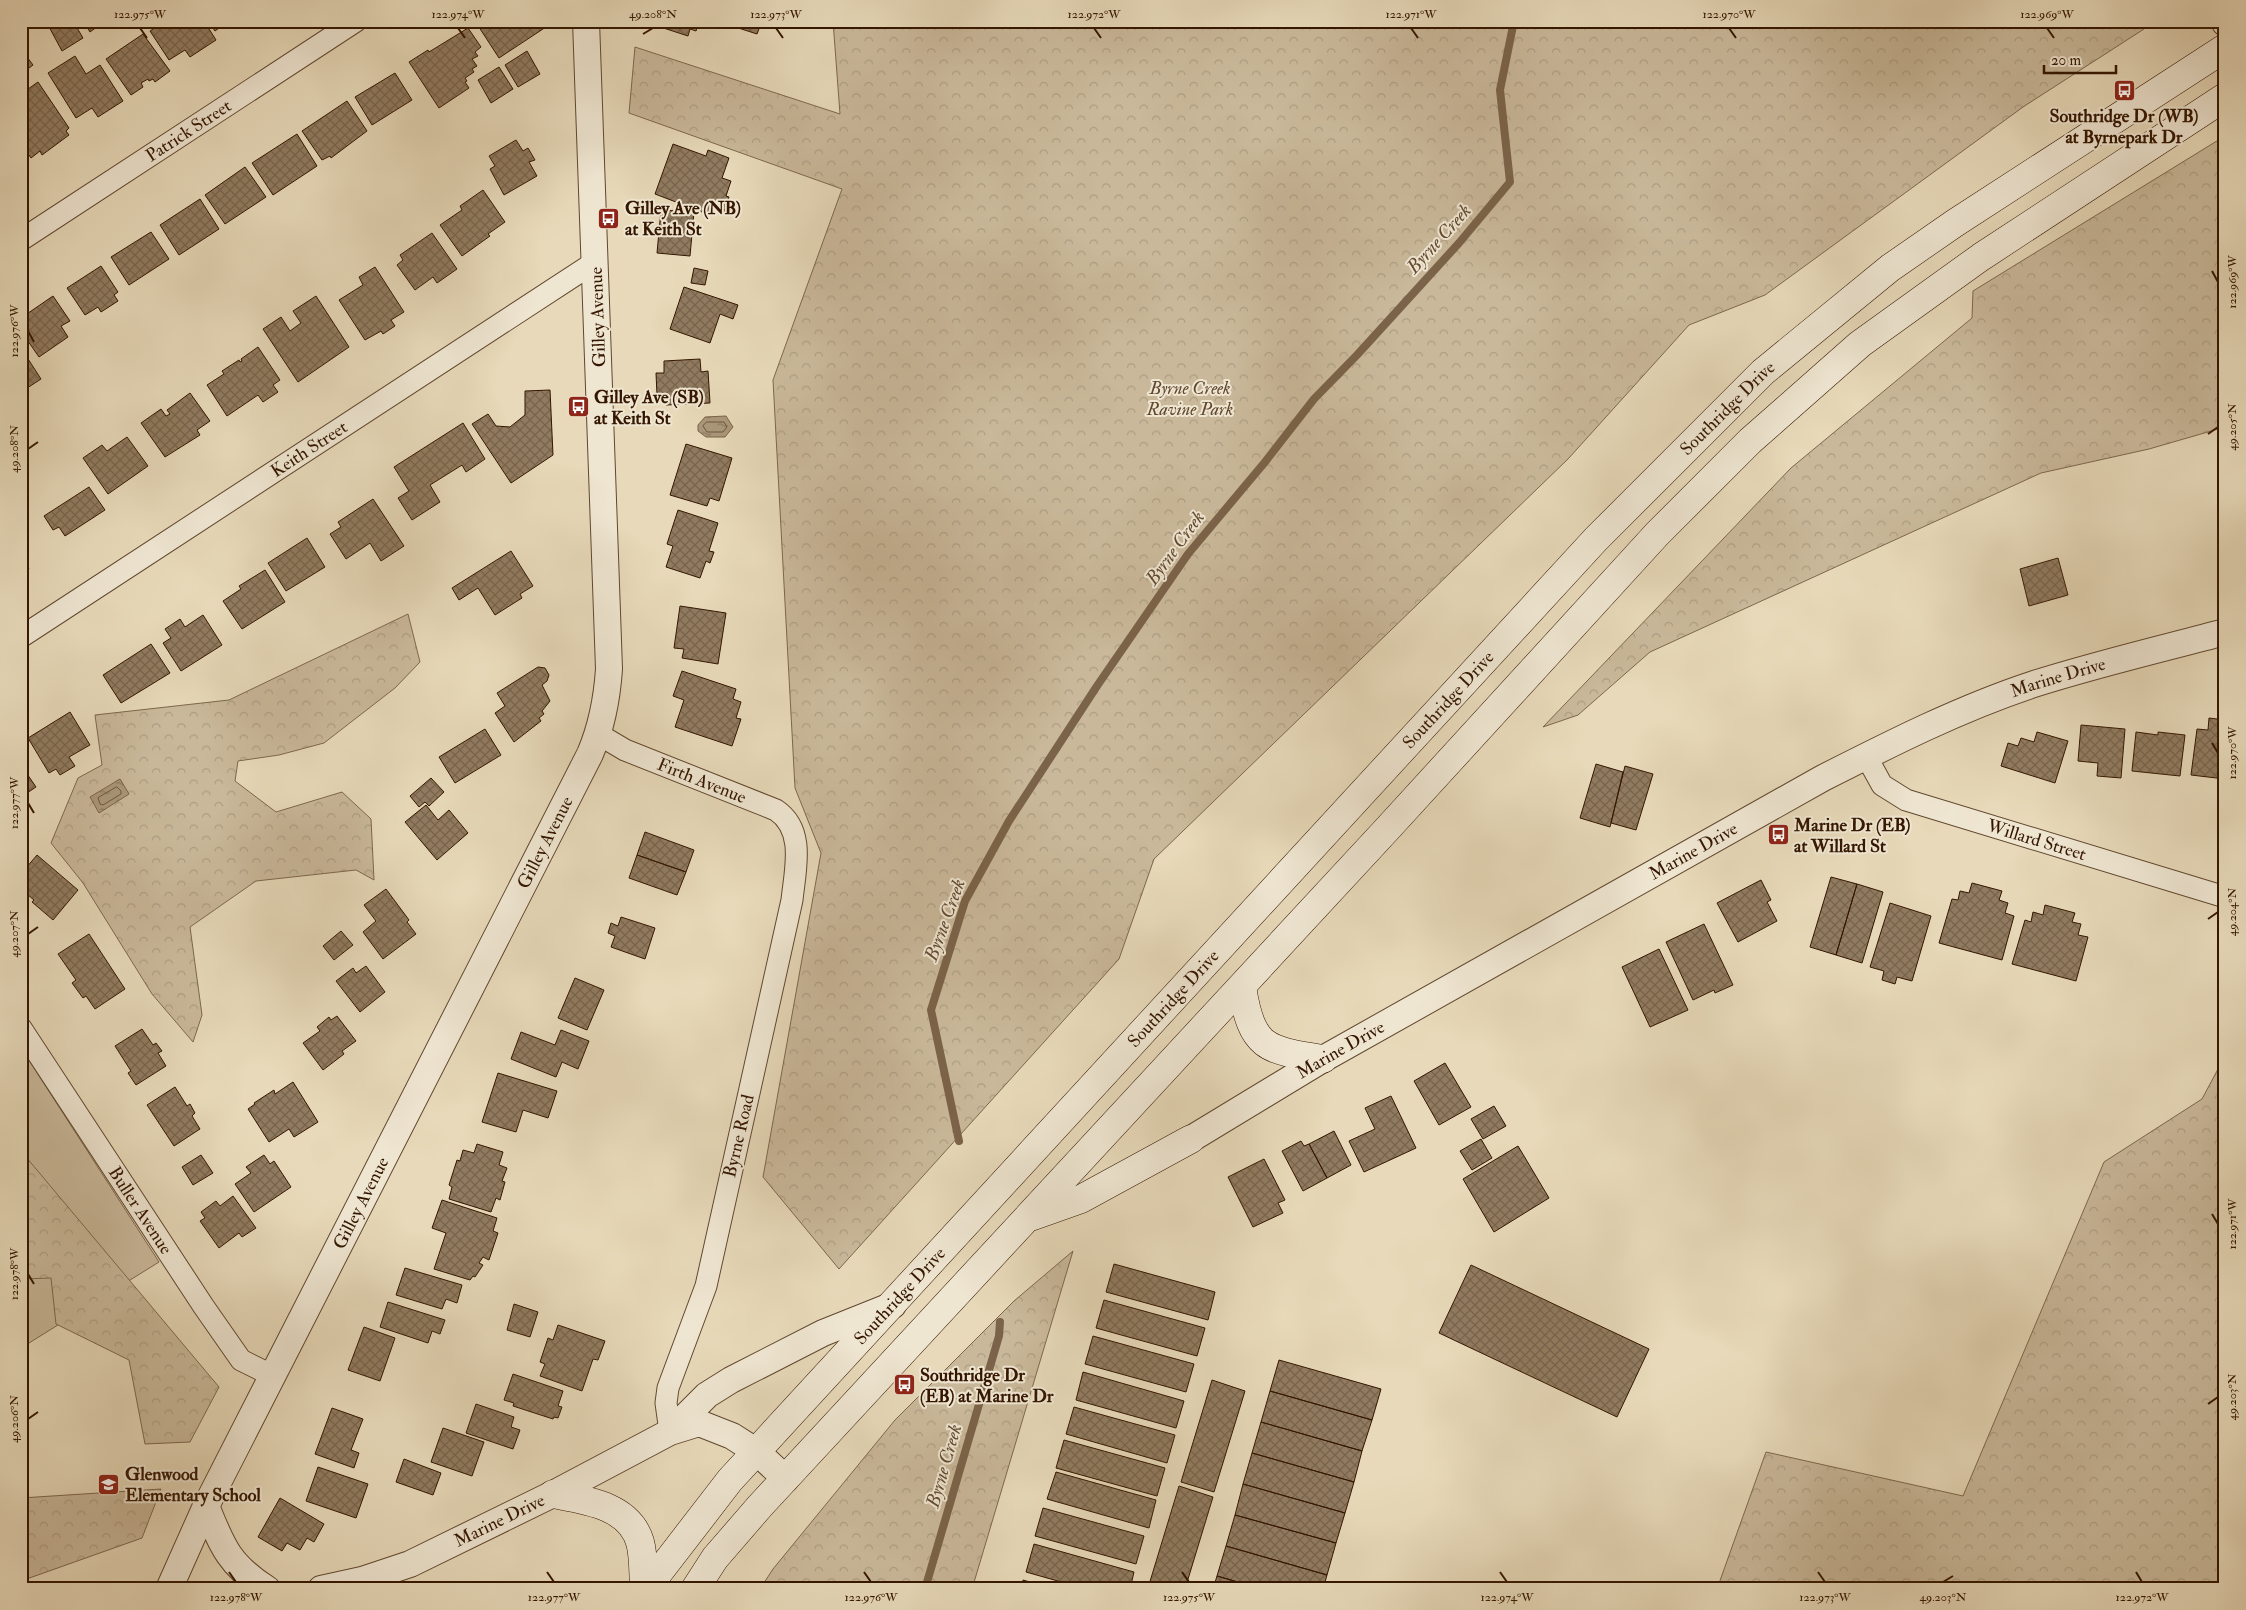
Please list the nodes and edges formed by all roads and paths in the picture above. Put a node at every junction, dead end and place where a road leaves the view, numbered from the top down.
1 (356, 21) edge
2 (586, 21) edge
3 (2225, 48) edge
4 (2225, 97) edge
5 (21, 240) edge
6 (596, 262) junction
7 (2225, 632) edge
8 (21, 637) edge
9 (598, 734) junction
10 (1866, 756) junction
11 (795, 835) joint
12 (2225, 897) edge
13 (1242, 987) junction
14 (21, 1028) edge
15 (1323, 1059) junction
16 (1191, 1139) joint
17 (1029, 1217) junction
18 (893, 1305) junction
19 (272, 1376) junction
20 (670, 1432) junction
21 (758, 1452) junction
22 (786, 1479) junction
23 (553, 1494) junction
24 (206, 1506) junction
25 (169, 1589) edge
26 (267, 1589) edge
27 (321, 1589) edge
28 (645, 1589) edge
29 (695, 1589) edge

1 - 5 street, Patrick Street
2 - 6 street, Gilley Avenue
3 - 18 main road, Southridge Drive
4 - 13 main road
6 - 8 street, Keith Street
6 - 9 street, Gilley Avenue
7 - 10 street, Marine Drive
9 - 11 street, Firth Avenue
9 - 19 street, Gilley Avenue
10 - 12 street, Willard Street
10 - 15 street, Marine Drive
11 - 20 street, Byrne Road
13 - 15 main road
13 - 17 main road
14 - 19 street, Buller Avenue
15 - 16 street, Marine Drive
16 - 17 main road
17 - 22 main road
18 - 20 street, Marine Drive
18 - 21 main road, Southridge Drive
19 - 24 street, Gilley Avenue
20 - 21 street, Marine Drive
20 - 23 street, Marine Drive
21 - 22 street, Marine Drive
21 - 28 main road
22 - 29 main road
23 - 27 street, Marine Drive
23 - 28 main road
24 - 25 street, Gilley Avenue
24 - 26 street

